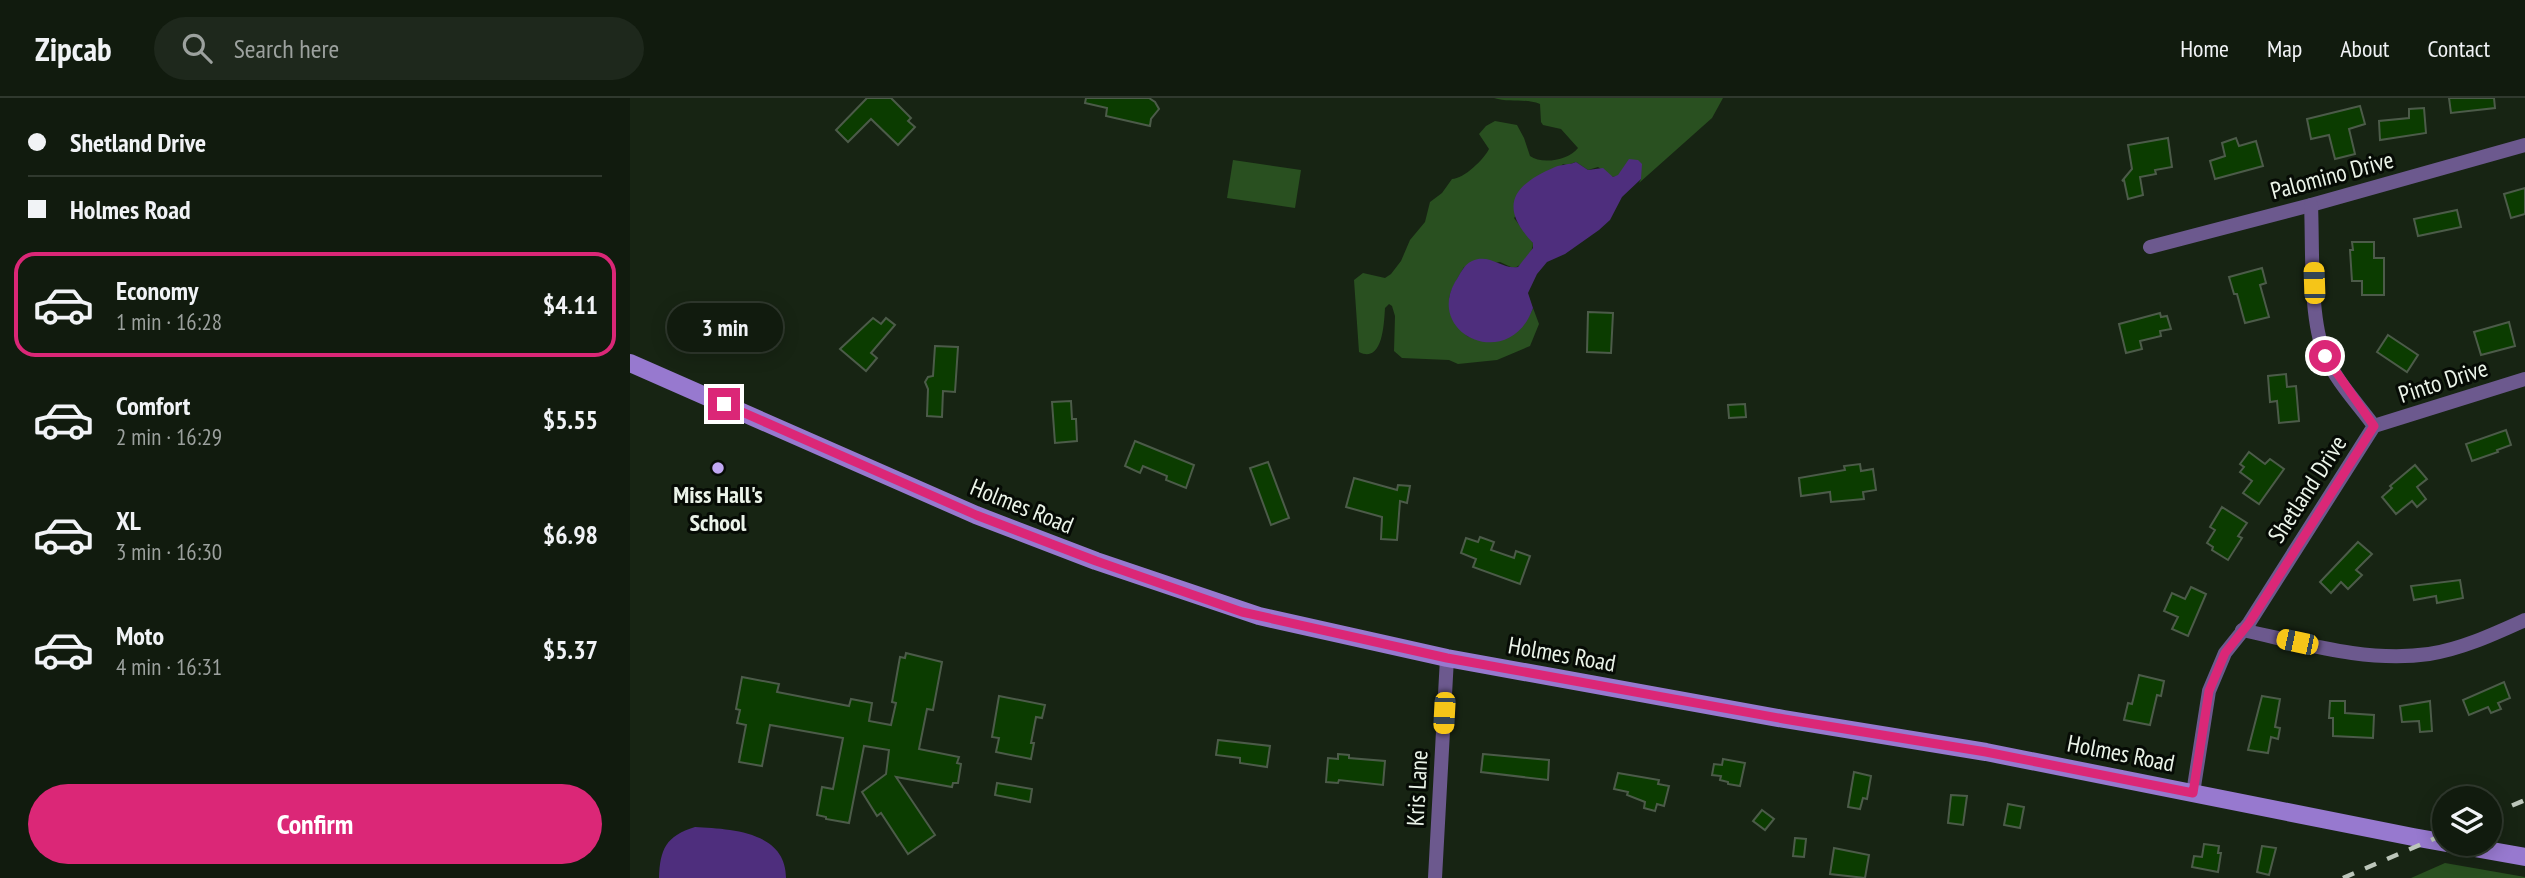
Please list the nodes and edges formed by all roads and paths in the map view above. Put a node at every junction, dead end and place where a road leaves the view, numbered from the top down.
1 (2525, 145) edge
2 (2311, 205) junction
3 (2150, 247) dead end
4 (630, 363) edge
5 (2525, 379) edge
6 (2374, 426) junction
7 (2525, 620) edge
8 (2242, 631) junction
9 (1447, 658) junction
10 (2193, 793) junction
11 (2525, 857) edge
12 (1435, 878) edge

1 - 2 street, Palomino Drive
2 - 3 street, Palomino Drive
2 - 6 street, Shetland Drive
4 - 9 street, Holmes Road
5 - 6 street, Pinto Drive
6 - 8 street, Shetland Drive
7 - 8 street
8 - 10 street, Shetland Drive
9 - 10 street, Holmes Road
9 - 12 street, Kris Lane
10 - 11 street, Holmes Road

